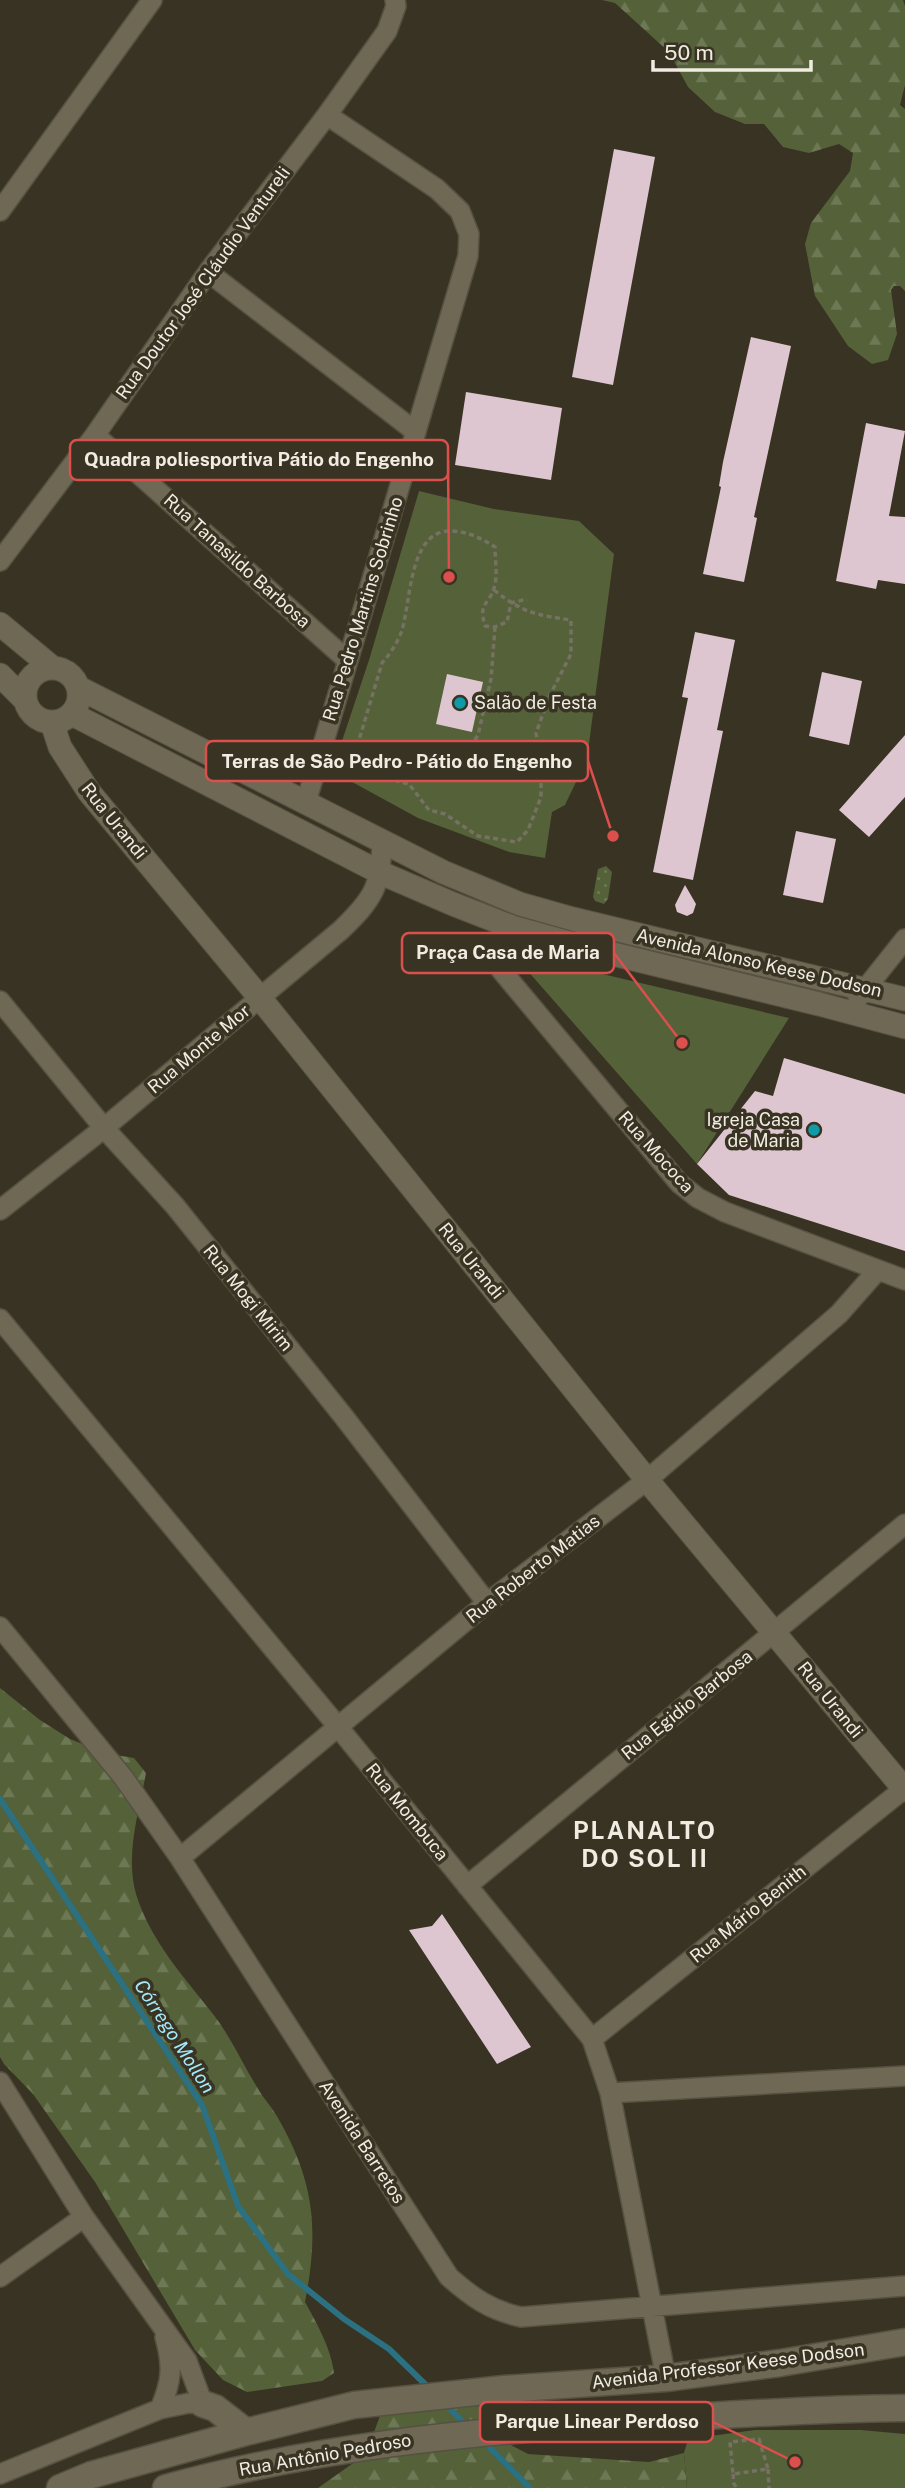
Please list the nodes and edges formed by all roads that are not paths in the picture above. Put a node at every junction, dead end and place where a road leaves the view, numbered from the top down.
1 (152, 0) edge
2 (395, 0) edge
3 (327, 115) junction
4 (0, 211) edge
5 (208, 272) junction
6 (416, 432) junction
7 (94, 435) junction
8 (0, 561) edge
9 (0, 624) edge
10 (347, 660) junction
11 (54, 668) junction
12 (0, 675) edge
13 (79, 688) junction
14 (26, 700) junction
15 (62, 718) junction
16 (306, 802) junction
17 (382, 842) junction
18 (381, 873) junction
19 (512, 927) junction
20 (905, 939) edge
21 (865, 988) junction
22 (260, 998) junction
23 (905, 999) edge
24 (0, 1001) edge
25 (849, 1011) junction
26 (905, 1027) edge
27 (104, 1128) junction
28 (0, 1210) edge
29 (877, 1271) junction
30 (905, 1280) edge
31 (0, 1318) edge
32 (647, 1480) junction
33 (905, 1524) edge
34 (487, 1603) junction
35 (0, 1627) edge
36 (775, 1632) junction
37 (339, 1728) junction
38 (905, 1789) edge
39 (180, 1858) junction
40 (467, 1885) junction
41 (592, 2039) junction
42 (905, 2076) edge
43 (0, 2082) edge
44 (610, 2093) junction
45 (84, 2217) junction
46 (0, 2277) edge
47 (905, 2286) edge
48 (652, 2307) junction
49 (161, 2326) junction
50 (905, 2342) edge
51 (666, 2378) junction
52 (203, 2403) junction
53 (905, 2408) edge
54 (160, 2409) junction
55 (803, 2410) junction
56 (905, 2423) edge
57 (246, 2432) junction
58 (0, 2474) edge
59 (60, 2488) edge
60 (166, 2488) edge

1 - 4 street
2 - 3 street, Rua Doutor José Cláudio Ventureli
3 - 5 street, Rua Doutor José Cláudio Ventureli
3 - 6 street, Rua Pedro Martins Sobrinho
5 - 6 street
5 - 7 street, Rua Doutor José Cláudio Ventureli
6 - 10 street, Rua Pedro Martins Sobrinho
7 - 8 street, Rua Doutor José Cláudio Ventureli
7 - 10 street, Rua Tanasildo Barbosa
9 - 11 street
10 - 16 street, Rua Pedro Martins Sobrinho
11 - 13 street
11 - 14 street
12 - 14 street
13 - 15 street
13 - 16 street, Avenida Alonso Keese Dodson
14 - 15 street
15 - 18 street, Avenida Alonso Keese Dodson
15 - 22 street, Rua Urandi
16 - 17 street, Avenida Alonso Keese Dodson
17 - 18 street
17 - 21 street, Avenida Alonso Keese Dodson
18 - 19 street, Avenida Alonso Keese Dodson
18 - 22 street, Rua Monte Mor
19 - 25 street, Avenida Alonso Keese Dodson
19 - 29 street, Rua Mococa
20 - 21 street
21 - 23 street, Avenida Alonso Keese Dodson
21 - 25 street
22 - 27 street, Rua Monte Mor
22 - 32 street, Rua Urandi
24 - 27 street, Rua Mogi Mirim
25 - 26 street, Avenida Alonso Keese Dodson
27 - 28 street, Rua Monte Mor
27 - 34 street, Rua Mogi Mirim
29 - 30 street, Rua Mococa
29 - 32 street, Rua Roberto Matias
31 - 37 street, Rua Mombuca
32 - 34 street, Rua Roberto Matias
32 - 36 street, Rua Urandi
33 - 36 street, Rua Egidio Barbosa
34 - 37 street, Rua Roberto Matias
35 - 39 street, Avenida Barretos
36 - 38 street, Rua Urandi
36 - 40 street, Rua Egidio Barbosa
37 - 39 street, Rua Roberto Matias
37 - 40 street, Rua Mombuca
38 - 41 street, Rua Mário Benith
39 - 48 street, Avenida Barretos
40 - 41 street, Rua Mombuca
41 - 44 street, Rua Mombuca
42 - 44 street
43 - 45 street
44 - 48 street, Rua Mombuca
45 - 46 street
45 - 49 street
47 - 48 street, Avenida Barretos
48 - 51 street, Rua Mombuca
49 - 52 street
49 - 54 street
50 - 51 main road, Avenida Professor Keese Dodson
51 - 57 main road, Avenida Professor Keese Dodson
52 - 54 street
52 - 57 main road
53 - 55 main road, Rua Antônio Pedroso
54 - 58 street
55 - 56 main road
55 - 60 main road, Rua Antônio Pedroso
57 - 59 main road, Avenida Professor Keese Dodson

